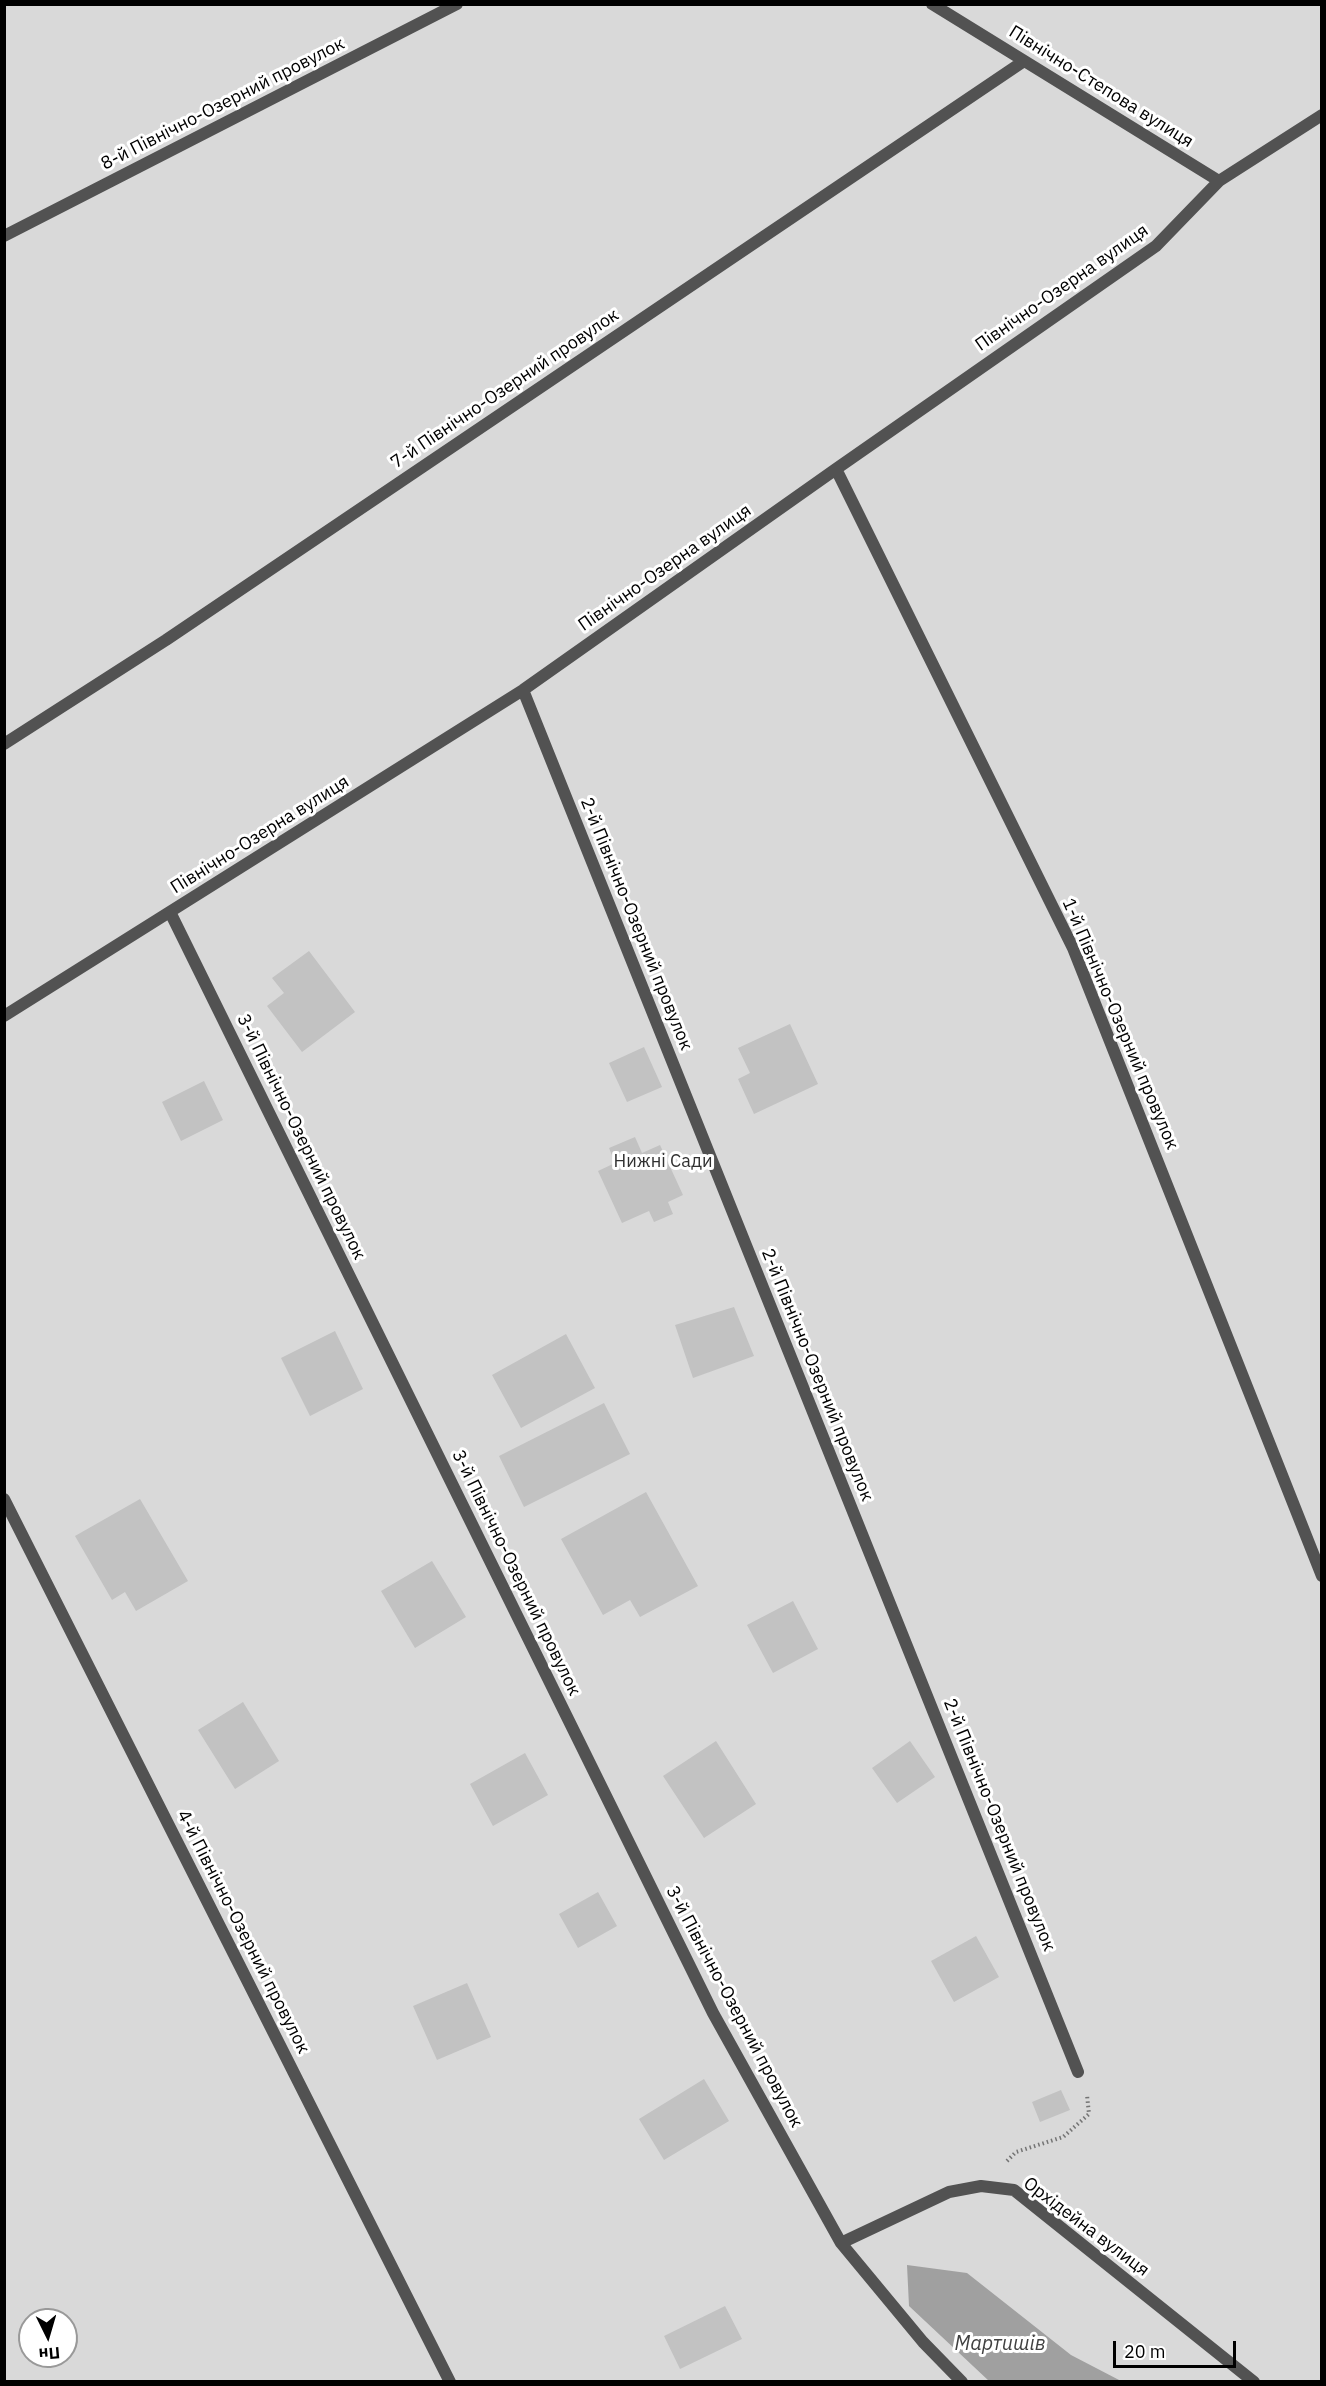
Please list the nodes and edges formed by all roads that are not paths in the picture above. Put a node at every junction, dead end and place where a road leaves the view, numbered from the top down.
1 (457, 4) edge
2 (932, 4) edge
3 (1024, 61) junction
4 (1322, 115) edge
5 (1219, 181) junction
6 (4, 236) edge
7 (836, 468) junction
8 (523, 690) junction
9 (4, 744) edge
10 (170, 912) junction
11 (4, 1016) edge
12 (4, 1499) edge
13 (1322, 1576) edge
14 (1078, 2072) road end
15 (841, 2243) junction
16 (450, 2382) edge
17 (962, 2382) edge
18 (1254, 2382) edge

1 - 6 street, 8-й Північно-Озерний провулок
2 - 3 street, Північно-Степова вулиця
3 - 5 street, Північно-Степова вулиця
3 - 9 street, 7-й Північно-Озерний провулок
4 - 5 street, Північно-Озерна вулиця
5 - 7 street, Північно-Озерна вулиця
7 - 8 street, Північно-Озерна вулиця
7 - 13 street, 1-й Північно-Озерний провулок
8 - 10 street, Північно-Озерна вулиця
8 - 14 street, 2-й Північно-Озерний провулок
10 - 11 street, Північно-Озерна вулиця
10 - 15 street, 3-й Північно-Озерний провулок
12 - 16 street, 4-й Північно-Озерний провулок
15 - 17 street, 3-й Північно-Озерний провулок
15 - 18 street, Орхідейна вулиця

